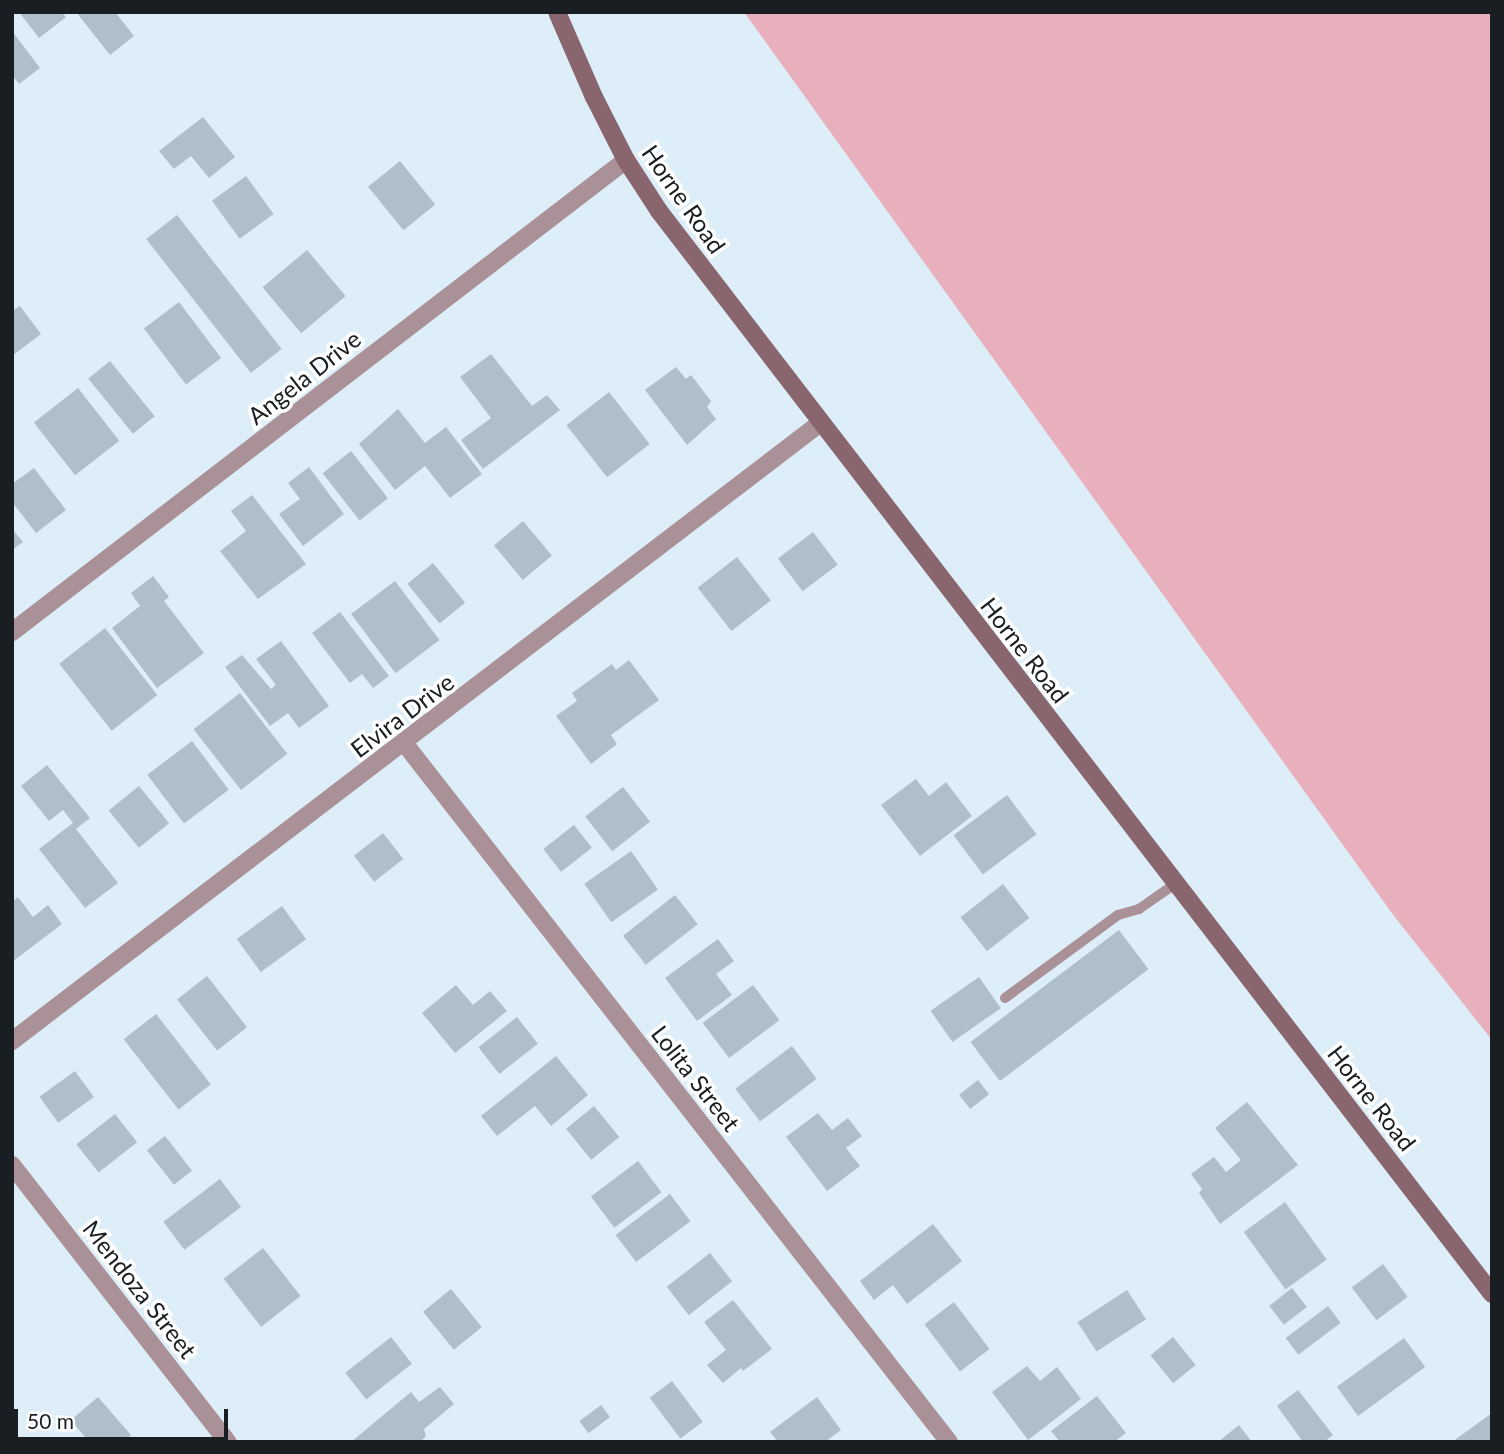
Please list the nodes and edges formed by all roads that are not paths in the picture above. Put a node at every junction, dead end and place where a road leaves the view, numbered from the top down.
1 (558, 12) edge
2 (626, 160) junction
3 (819, 424) junction
4 (12, 632) edge
5 (405, 744) junction
6 (1175, 884) junction
7 (1005, 998) dead end
8 (12, 1041) edge
9 (12, 1166) edge
10 (1492, 1294) edge
11 (228, 1442) edge
12 (949, 1442) edge

1 - 2 main road, Horne Road
2 - 3 main road, Horne Road
2 - 4 street, Angela Drive
3 - 5 street, Elvira Drive
3 - 6 main road, Horne Road
5 - 8 street, Elvira Drive
5 - 12 street, Lolita Street
6 - 7 lane
6 - 10 main road, Horne Road
9 - 11 street, Mendoza Street

